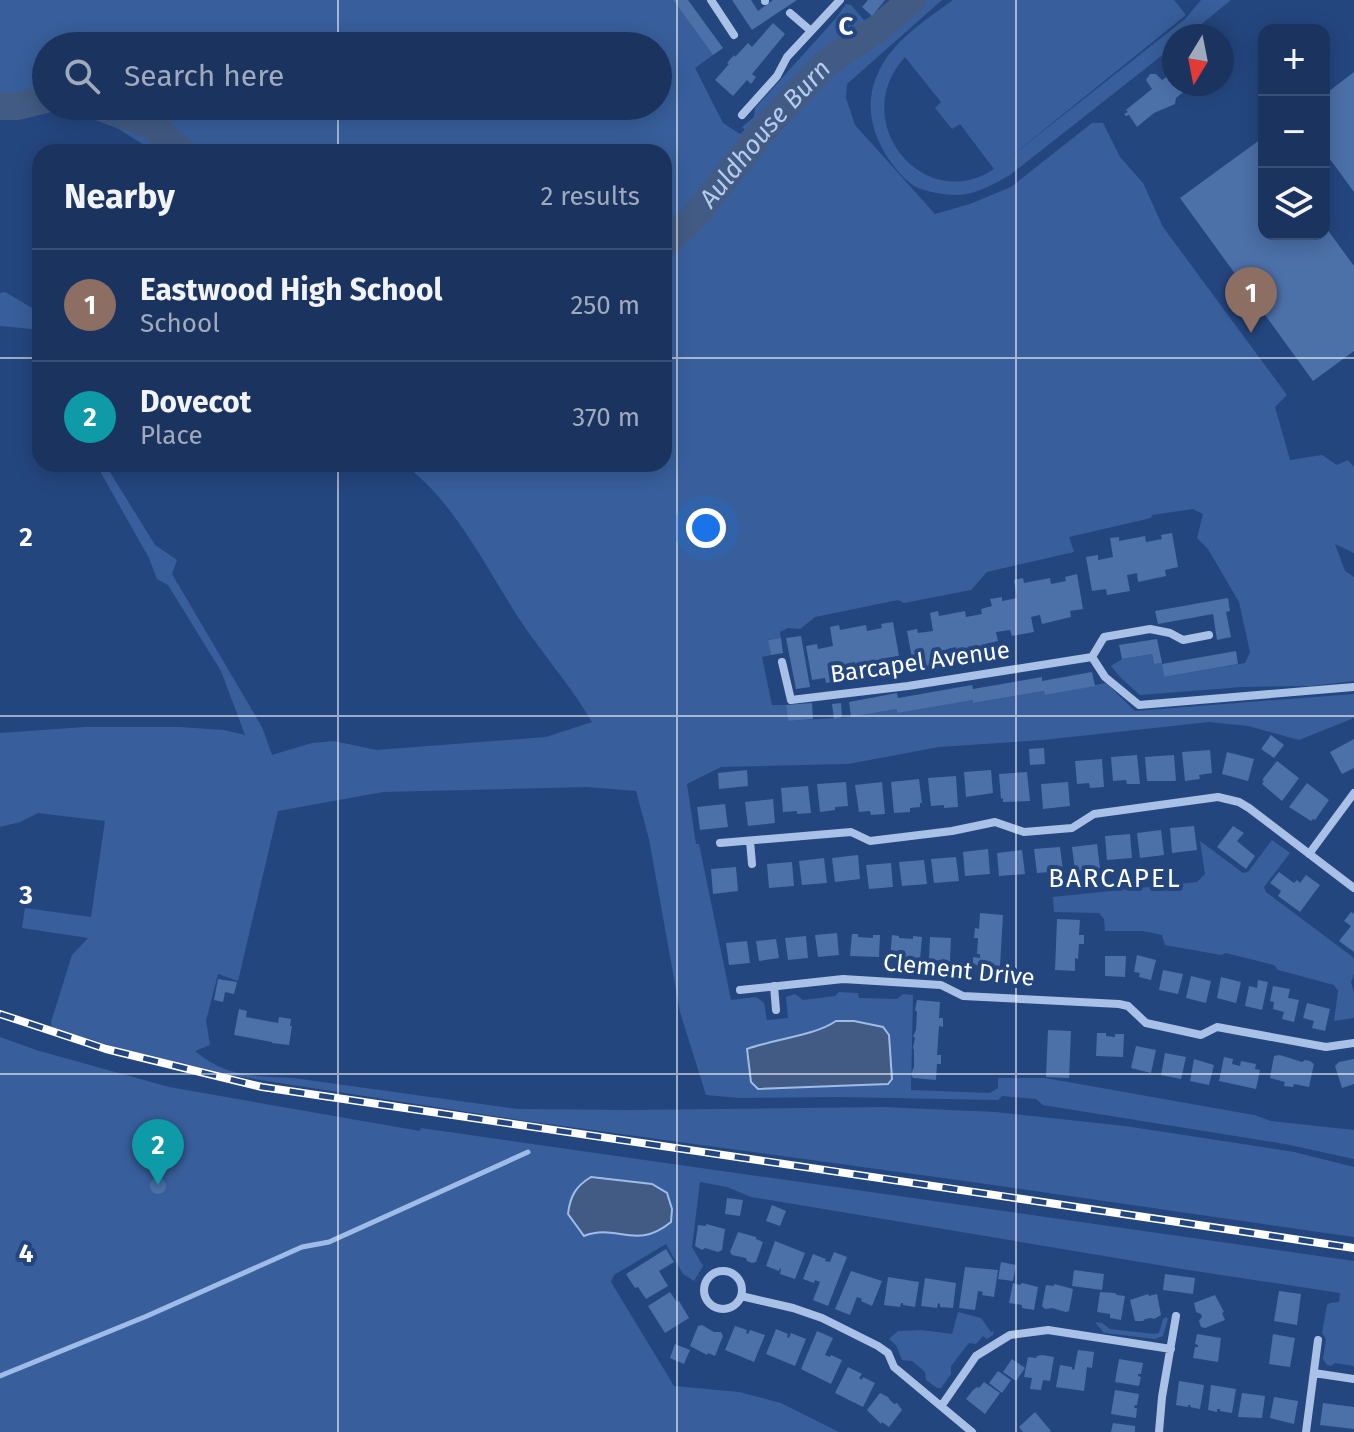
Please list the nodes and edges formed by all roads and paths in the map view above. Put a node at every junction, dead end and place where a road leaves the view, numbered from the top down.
1 (711, 0) edge
2 (840, 0) edge
3 (790, 13) dead end
4 (811, 31) junction
5 (734, 35) dead end
6 (742, 115) dead end
7 (1209, 635) dead end
8 (1092, 657) junction
9 (782, 662) dead end
10 (1354, 687) edge
11 (1354, 793) edge
12 (750, 841) junction
13 (720, 843) dead end
14 (1309, 854) junction
15 (752, 864) dead end
16 (1354, 888) edge
17 (774, 986) junction
18 (740, 990) dead end
19 (776, 1010) dead end
20 (1354, 1043) edge
21 (741, 1296) junction
22 (1176, 1316) dead end
23 (1318, 1340) dead end
24 (1171, 1349) junction
25 (1314, 1373) junction
26 (1354, 1379) edge
27 (942, 1405) junction
28 (972, 1432) edge
29 (1159, 1432) edge
30 (1306, 1432) edge

1 - 5 street
2 - 4 street
3 - 4 street
4 - 6 street
7 - 8 street, Barcapel Avenue
8 - 9 street, Barcapel Avenue
8 - 10 street
11 - 14 street
12 - 13 street
12 - 14 street
12 - 15 street
14 - 16 street
17 - 18 street, Clement Drive
17 - 19 street
17 - 20 street, Clement Drive
21 - 21 street
21 - 27 street
22 - 24 street
23 - 25 street
24 - 27 street
24 - 29 street
25 - 26 street
25 - 30 street
27 - 28 street

